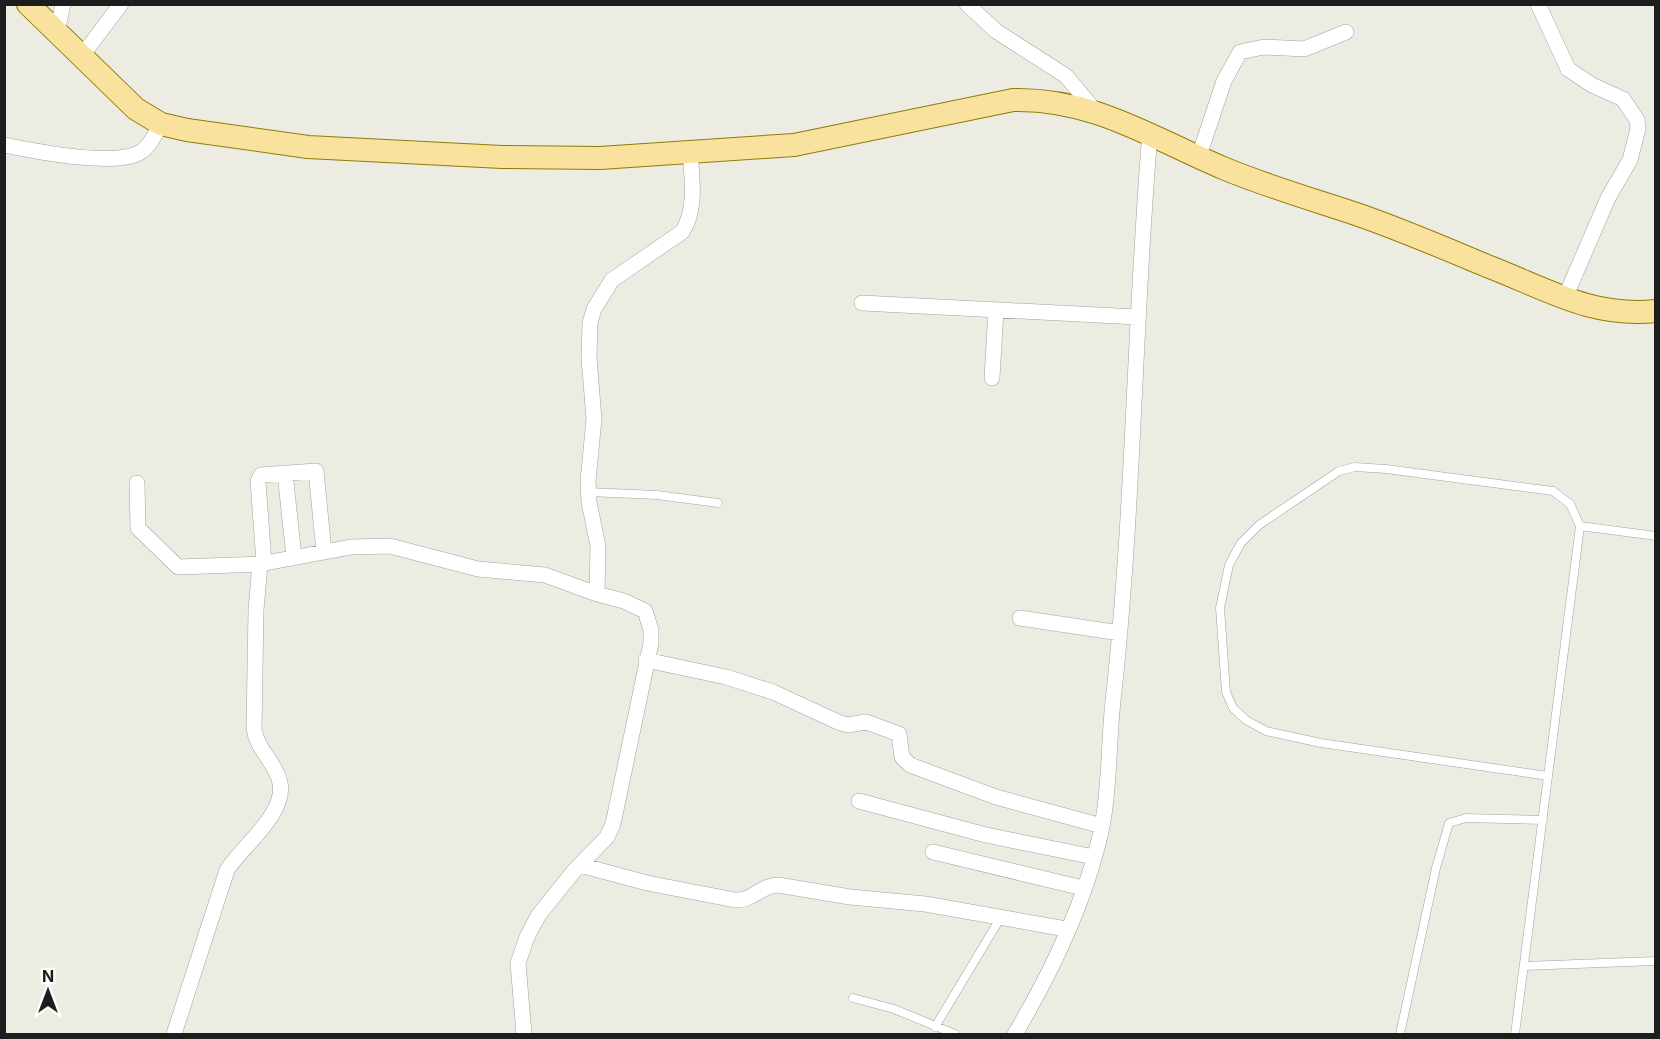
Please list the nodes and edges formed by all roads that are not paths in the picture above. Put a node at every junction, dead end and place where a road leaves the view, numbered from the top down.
1 (28, 4) edge
2 (63, 4) edge
3 (121, 4) edge
4 (967, 4) edge
5 (1538, 4) edge
6 (1347, 32) dead end
7 (57, 33) junction
8 (81, 57) junction
9 (1096, 112) junction
10 (161, 124) junction
11 (1150, 133) junction
12 (4, 145) edge
13 (690, 152) junction
14 (1199, 156) junction
15 (1564, 300) junction
16 (862, 303) dead end
17 (996, 310) junction
18 (1656, 311) edge
19 (1137, 317) junction
20 (992, 378) dead end
21 (285, 473) junction
22 (137, 483) dead end
23 (588, 492) junction
24 (718, 503) dead end
25 (1580, 526) junction
26 (1656, 536) edge
27 (324, 552) junction
28 (294, 557) junction
29 (262, 563) junction
30 (597, 594) junction
31 (1020, 618) dead end
32 (1120, 633) junction
33 (646, 660) junction
34 (1548, 776) junction
35 (859, 801) dead end
36 (1543, 820) junction
37 (1102, 826) junction
38 (933, 852) dead end
39 (1094, 857) junction
40 (580, 865) junction
41 (1083, 888) junction
42 (1001, 917) junction
43 (1066, 929) junction
44 (1656, 961) edge
45 (1524, 966) junction
46 (853, 998) dead end
47 (935, 1027) junction
48 (174, 1035) edge
49 (524, 1035) edge
50 (955, 1035) edge
51 (1015, 1035) edge
52 (1400, 1035) edge
53 (1515, 1035) edge

1 - 7 main road
2 - 7 street
3 - 8 street
4 - 9 street
5 - 15 street
6 - 14 street
7 - 8 main road
8 - 10 main road
9 - 11 main road
9 - 13 main road
10 - 12 street
10 - 13 main road
11 - 14 main road
11 - 19 street
13 - 23 street
14 - 15 main road
15 - 18 main road
16 - 17 street
17 - 19 street
17 - 20 street
19 - 32 street
21 - 27 street
21 - 28 street
21 - 29 street
22 - 29 street
23 - 24 lane
23 - 30 street
25 - 26 lane
25 - 34 lane
25 - 34 lane
27 - 28 street
27 - 30 street
28 - 29 street
29 - 48 street
30 - 33 street
31 - 32 street
32 - 37 street
33 - 37 street
33 - 40 street
34 - 36 lane
35 - 39 street
36 - 45 lane
36 - 52 lane
37 - 39 street
38 - 41 street
39 - 41 street
40 - 42 street
40 - 49 street
41 - 43 street
42 - 43 street
42 - 47 lane
43 - 51 street
44 - 45 lane
45 - 53 lane
46 - 47 lane
47 - 50 lane

